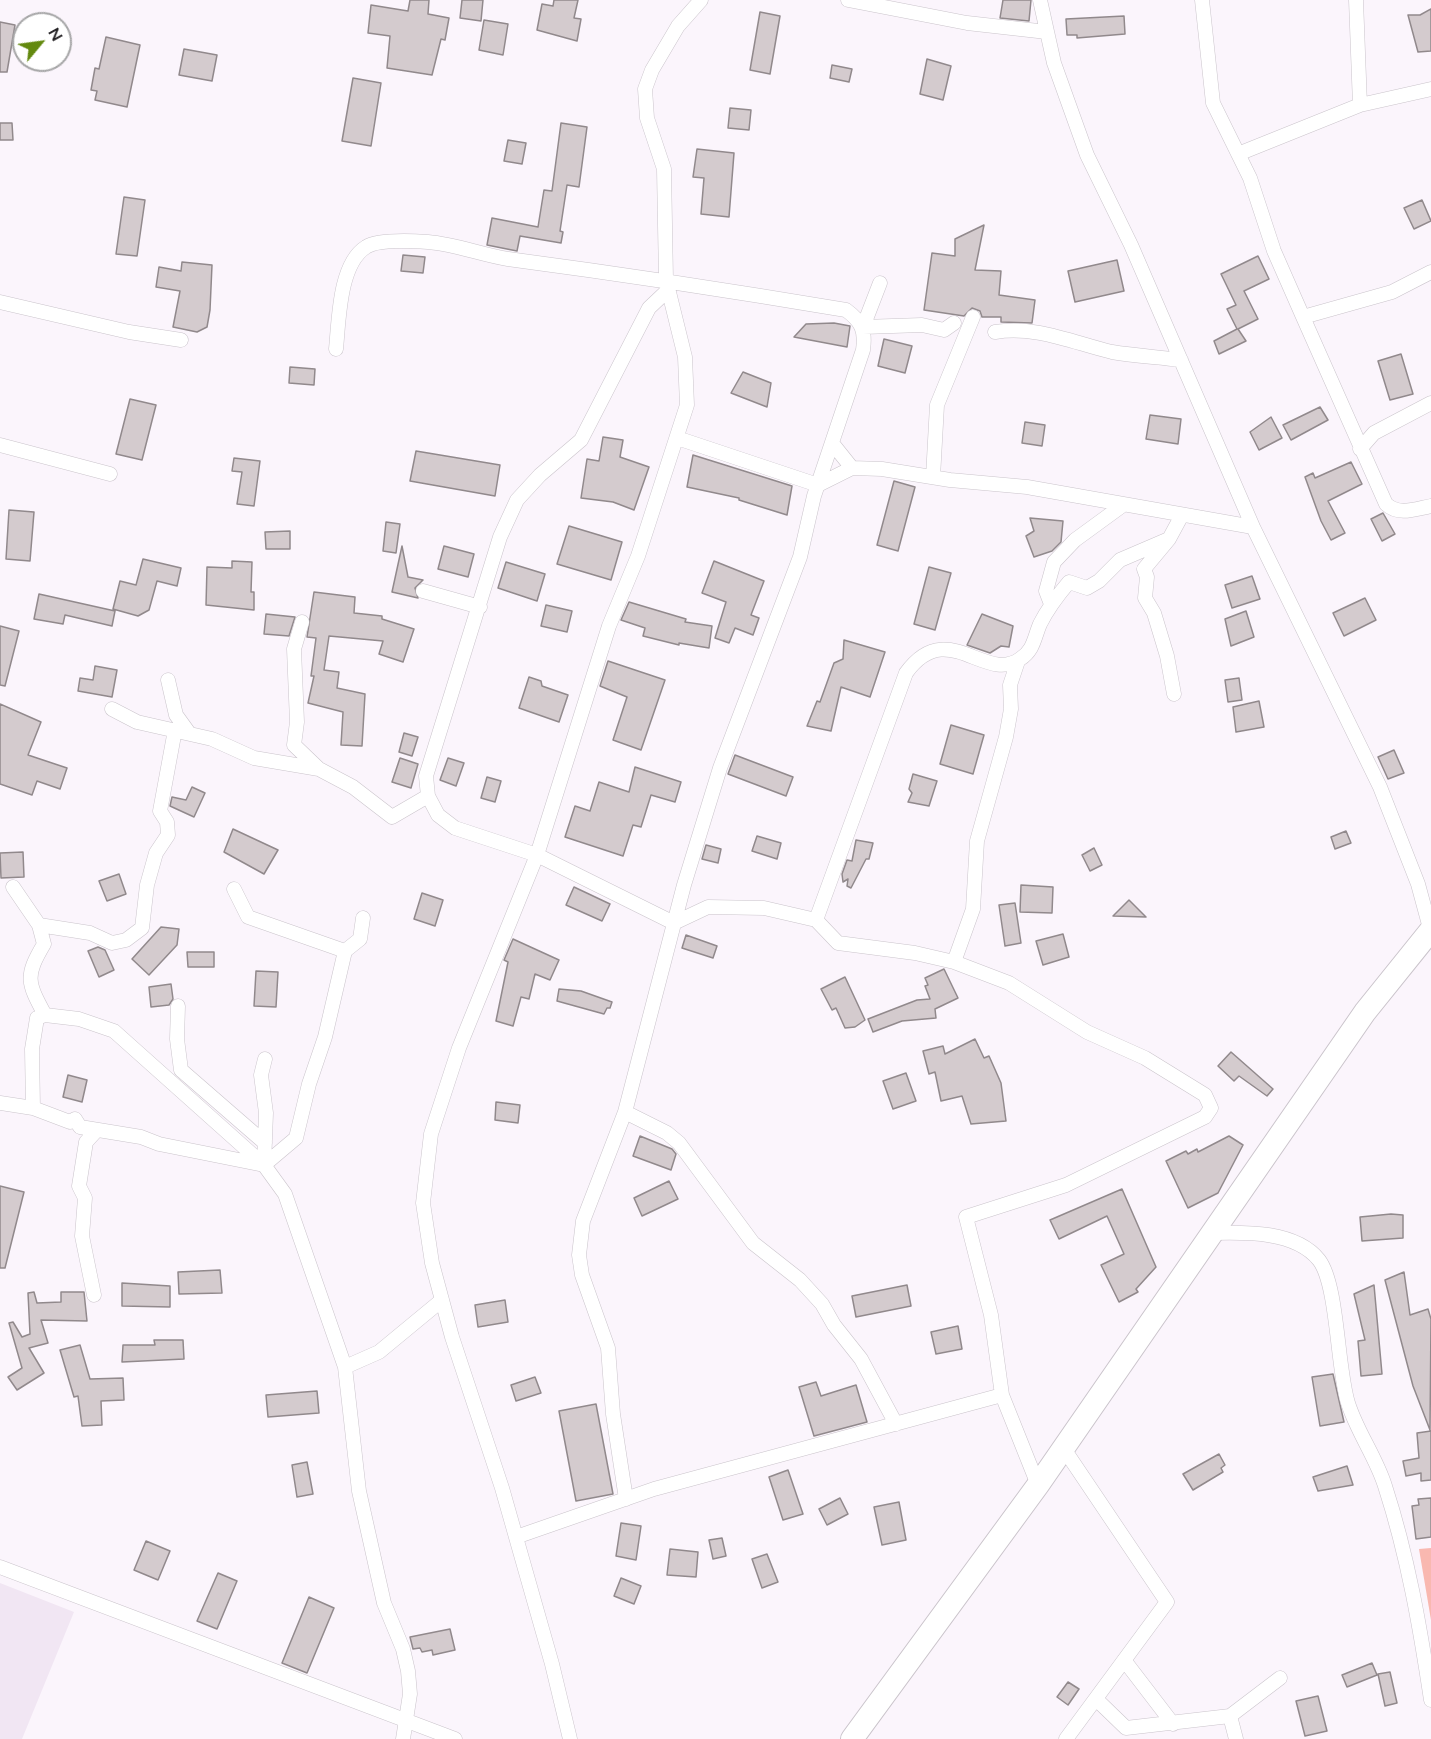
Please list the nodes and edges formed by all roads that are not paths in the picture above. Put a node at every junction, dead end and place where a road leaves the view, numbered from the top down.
1 (848, 0) edge
2 (1040, 0) edge
3 (1202, 0) edge
4 (1356, 0) edge
5 (699, 1) edge
6 (1047, 32) junction
7 (1431, 89) edge
8 (1360, 105) junction
9 (1238, 154) junction
10 (1431, 272) edge
11 (880, 283) dead end
12 (667, 285) junction
13 (0, 302) edge
14 (974, 317) dead end
15 (1303, 317) junction
16 (954, 323) dead end
17 (863, 327) junction
18 (995, 332) dead end
19 (181, 340) dead end
20 (336, 349) dead end
21 (1181, 360) junction
22 (1431, 404) edge
23 (677, 438) junction
24 (832, 443) junction
25 (0, 445) edge
26 (1360, 449) junction
27 (852, 468) junction
28 (110, 474) dead end
29 (933, 477) junction
30 (818, 485) junction
31 (1123, 505) junction
32 (1431, 506) edge
33 (1182, 515) junction
34 (1253, 527) junction
35 (1169, 539) junction
36 (423, 591) dead end
37 (1051, 604) junction
38 (480, 606) junction
39 (302, 622) dead end
40 (1018, 661) junction
41 (168, 680) dead end
42 (1174, 694) dead end
43 (112, 709) dead end
44 (182, 732) junction
45 (319, 769) junction
46 (428, 796) junction
47 (537, 855) junction
48 (13, 887) dead end
49 (234, 889) dead end
50 (363, 918) dead end
51 (816, 920) junction
52 (674, 923) junction
53 (39, 925) junction
54 (1431, 931) edge
55 (345, 951) junction
56 (954, 962) junction
57 (178, 1006) dead end
58 (45, 1015) junction
59 (265, 1059) dead end
60 (0, 1103) edge
61 (33, 1108) junction
62 (625, 1112) junction
63 (98, 1130) junction
64 (265, 1143) junction
65 (264, 1166) junction
66 (1212, 1233) junction
67 (94, 1295) dead end
68 (442, 1300) junction
69 (345, 1366) junction
70 (1002, 1395) junction
71 (896, 1424) junction
72 (1064, 1449) junction
73 (1038, 1485) junction
74 (626, 1499) junction
75 (516, 1538) junction
76 (0, 1567) edge
77 (1124, 1660) junction
78 (1280, 1678) dead end
79 (1096, 1699) junction
80 (1431, 1700) edge
81 (1230, 1716) junction
82 (406, 1721) junction
83 (1173, 1724) junction
84 (403, 1739) edge
85 (454, 1739) edge
86 (570, 1739) edge
87 (852, 1739) edge
88 (1066, 1739) edge
89 (1236, 1739) edge

1 - 6 street
2 - 6 street
3 - 9 street
4 - 8 street
5 - 12 street
6 - 21 street
7 - 8 street
8 - 9 street
9 - 15 street
10 - 15 street
11 - 17 street
12 - 17 street
12 - 20 street
12 - 23 street
12 - 38 street
13 - 19 street
14 - 29 street
15 - 26 street
16 - 17 street
17 - 24 street
18 - 21 street
21 - 34 street
22 - 26 street
23 - 30 street
23 - 47 street
24 - 27 street
24 - 30 street
25 - 28 street
26 - 32 street
27 - 29 street
27 - 30 street
29 - 31 street
30 - 52 street
31 - 33 street
31 - 37 street
33 - 34 street
33 - 35 street
34 - 54 street
35 - 37 street
35 - 42 street
36 - 38 street
37 - 40 street
38 - 46 street
39 - 45 street
40 - 51 street
40 - 56 street
41 - 44 street
43 - 44 street
44 - 45 street
44 - 53 street
45 - 46 street
46 - 47 street
47 - 52 street
47 - 68 street
48 - 53 street
49 - 55 street
50 - 55 street
51 - 52 street
51 - 56 street
52 - 62 street
53 - 58 street
54 - 66 main road
55 - 65 street
56 - 70 street
57 - 64 street
58 - 61 street
58 - 65 street
59 - 64 street
60 - 61 street
61 - 63 street
62 - 71 street
62 - 74 street
63 - 65 street
63 - 67 street
64 - 65 street
65 - 69 street
66 - 72 main road
66 - 80 street
68 - 69 street
68 - 75 street
69 - 82 street
70 - 71 street
70 - 73 street
71 - 74 street
72 - 73 main road
72 - 77 street
73 - 87 main road
74 - 75 street
75 - 86 street
76 - 82 street
77 - 79 street
77 - 83 street
78 - 81 street
79 - 83 street
79 - 88 street
81 - 83 street
81 - 89 street
82 - 84 street
82 - 85 street

